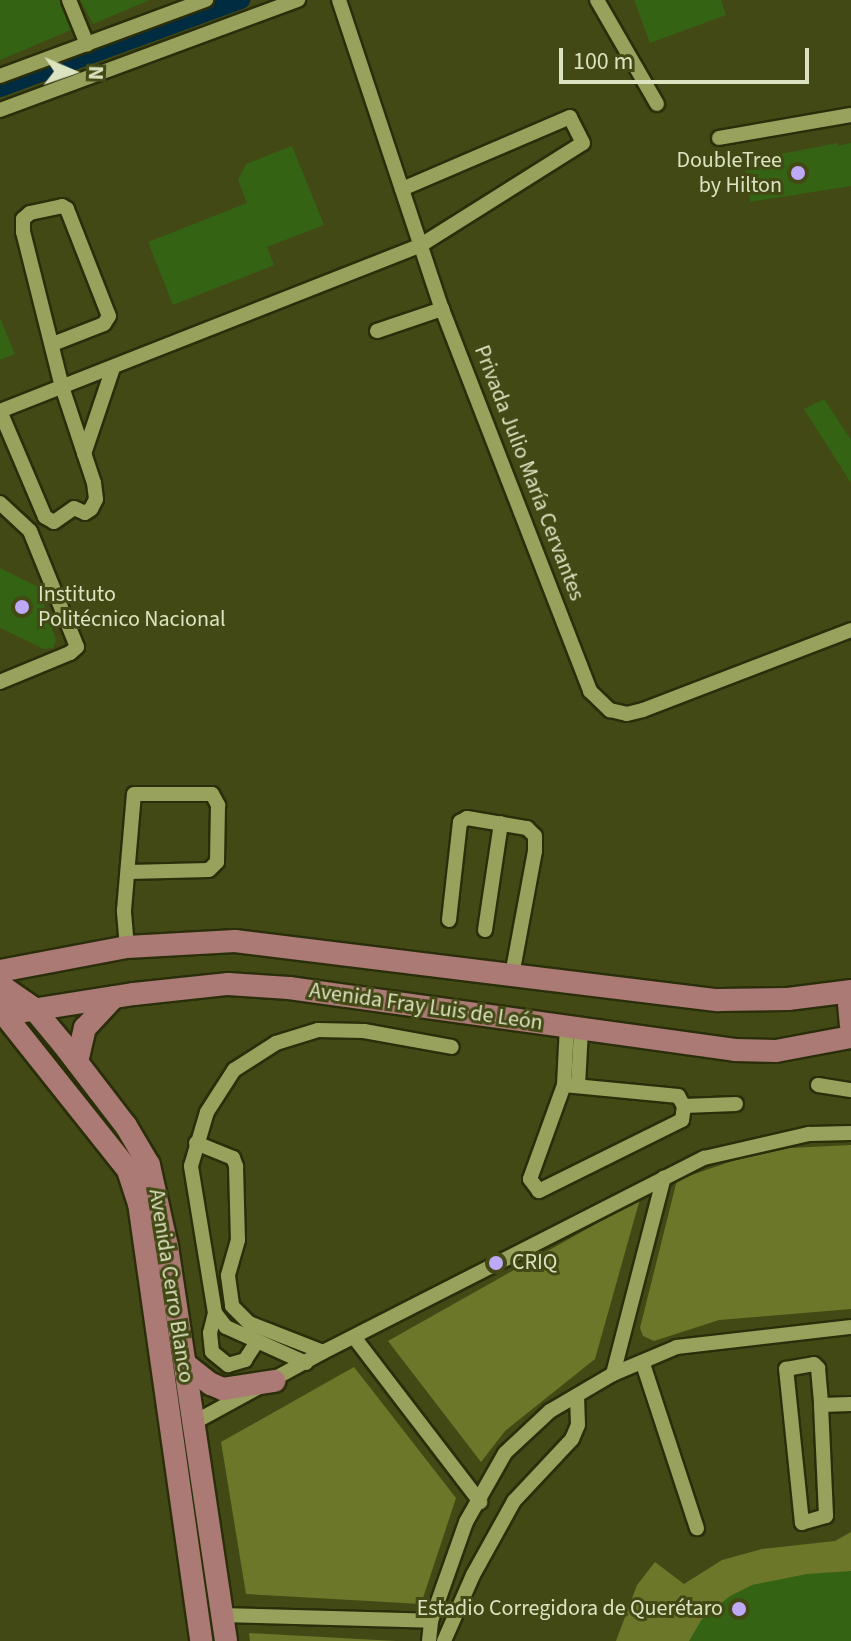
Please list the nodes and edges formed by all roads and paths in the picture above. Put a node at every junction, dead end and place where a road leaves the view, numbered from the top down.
1 (69, 0) edge
2 (206, 0) edge
3 (298, 0) edge
4 (339, 0) edge
5 (597, 0) edge
6 (177, 5) edge
7 (87, 44) junction
8 (0, 76) edge
9 (657, 104) dead end
10 (0, 110) edge
11 (851, 115) edge
12 (719, 138) dead end
13 (402, 189) junction
14 (421, 245) junction
15 (442, 309) junction
16 (377, 331) dead end
17 (53, 344) junction
18 (113, 368) junction
19 (62, 387) junction
20 (0, 411) edge
21 (84, 454) junction
22 (0, 503) edge
23 (851, 630) edge
24 (0, 682) edge
25 (501, 823) junction
26 (128, 872) junction
27 (449, 920) dead end
28 (485, 930) dead end
29 (127, 947) junction
30 (0, 971) edge
31 (512, 975) junction
32 (0, 985) edge
33 (849, 992) edge
34 (114, 997) junction
35 (33, 1008) junction
36 (1, 1013) edge
37 (851, 1025) edge
38 (574, 1028) junction
39 (851, 1037) edge
40 (452, 1047) dead end
41 (77, 1062) junction
42 (571, 1085) junction
43 (818, 1085) dead end
44 (851, 1090) edge
45 (736, 1104) dead end
46 (684, 1106) junction
47 (851, 1133) edge
48 (196, 1143) junction
49 (664, 1177) junction
50 (208, 1275) junction
51 (228, 1276) junction
52 (215, 1313) junction
53 (851, 1327) edge
54 (354, 1337) junction
55 (256, 1343) junction
56 (323, 1352) junction
57 (306, 1363) junction
58 (185, 1364) junction
59 (643, 1364) junction
60 (613, 1374) junction
61 (274, 1381) junction
62 (577, 1397) junction
63 (851, 1404) edge
64 (821, 1405) junction
65 (193, 1423) junction
66 (480, 1502) junction
67 (697, 1528) dead end
68 (222, 1615) junction
69 (431, 1621) junction
70 (201, 1641) edge
71 (226, 1641) edge
72 (429, 1641) edge
73 (444, 1641) edge

1 - 7 street
2 - 6 street
3 - 10 street
4 - 13 street, Privada Julio María Cervantes
5 - 9 street
6 - 7 street
7 - 8 street
11 - 12 street
13 - 14 street, Privada Julio María Cervantes
13 - 14 street
14 - 15 street, Privada Julio María Cervantes
14 - 18 street
15 - 16 street
15 - 23 street, Privada Julio María Cervantes
17 - 17 street
17 - 19 street
18 - 19 street
18 - 21 street
19 - 20 street
19 - 21 street
20 - 21 street
22 - 24 street
25 - 27 street
25 - 28 street
25 - 31 street
26 - 26 street
26 - 29 street
29 - 30 main road, Avenida Fray Luis de León
29 - 31 main road, Avenida Fray Luis de León
31 - 33 main road, Avenida Fray Luis de León
32 - 35 main road, Avenida Cerro Blanco
33 - 37 main road
34 - 35 main road, Avenida Fray Luis de León
34 - 38 main road, Avenida Fray Luis de León
34 - 41 main road
35 - 36 main road, Avenida Fray Luis de León
35 - 41 main road, Avenida Cerro Blanco
36 - 70 main road, Avenida Cerro Blanco
38 - 39 main road, Avenida Fray Luis de León
38 - 42 street
40 - 48 street
41 - 58 main road, Avenida Cerro Blanco
42 - 46 street
42 - 46 street
43 - 44 street
45 - 46 street
47 - 49 street
48 - 50 street
48 - 51 street
49 - 54 street
49 - 60 street
50 - 51 street
50 - 52 street
51 - 56 street
52 - 55 street
52 - 55 street
53 - 59 street
54 - 56 street
54 - 66 street
55 - 57 street
56 - 57 street
57 - 61 street
58 - 61 main road
58 - 65 main road, Avenida Cerro Blanco
59 - 60 street
59 - 67 street
60 - 62 street
61 - 65 street
62 - 66 street
62 - 73 street
63 - 64 street
64 - 64 street
65 - 68 main road, Avenida Cerro Blanco
66 - 69 street
68 - 69 street
68 - 71 main road, Avenida Cerro Blanco
69 - 72 street

